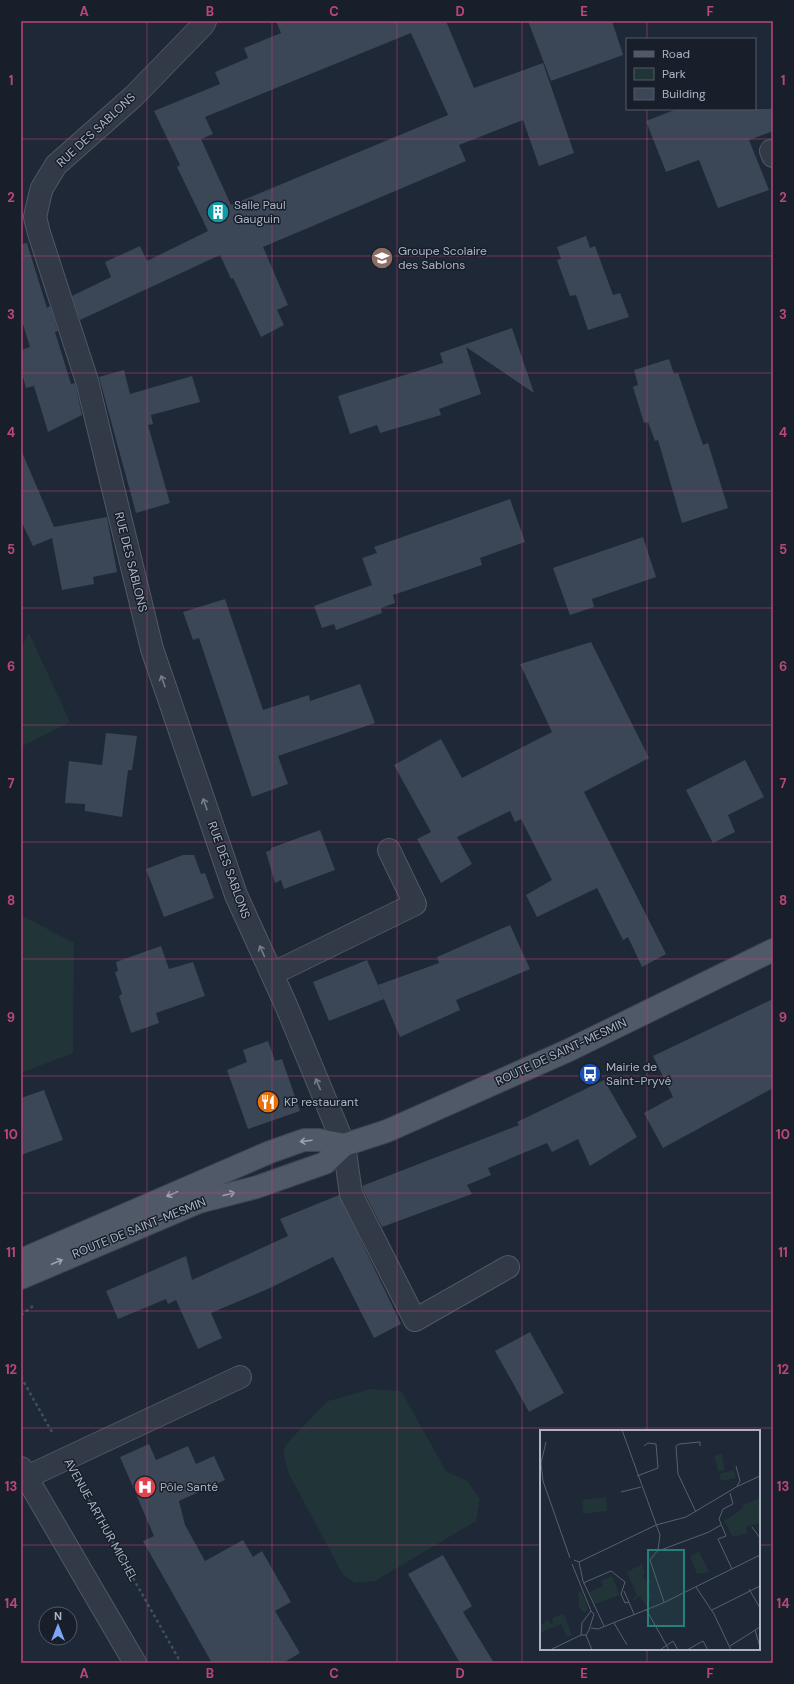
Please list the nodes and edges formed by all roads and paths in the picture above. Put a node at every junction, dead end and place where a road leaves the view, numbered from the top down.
1 (208, 22) edge
2 (389, 850) dead end
3 (773, 950) edge
4 (272, 974) junction
5 (344, 1145) junction
6 (21, 1260) edge
7 (508, 1267) dead end
8 (21, 1278) edge
9 (21, 1377) edge
10 (240, 1377) dead end
11 (67, 1459) junction
12 (24, 1472) edge
13 (135, 1663) edge
14 (181, 1663) edge

4 -> 1 street, RUE DES SABLONS
2 - 4 street
3 - 5 main road, ROUTE DE SAINT-MESMIN
5 -> 4 street, RUE DES SABLONS
5 -> 6 main road, ROUTE DE SAINT-MESMIN
5 - 7 street, RUE DES SABLONS
8 -> 5 main road, ROUTE DE SAINT-MESMIN
9 - 11 path, AVENUE ARTHUR MICHEL
10 - 11 street
11 - 12 street
11 - 14 path, AVENUE ARTHUR MICHEL
12 - 13 street

